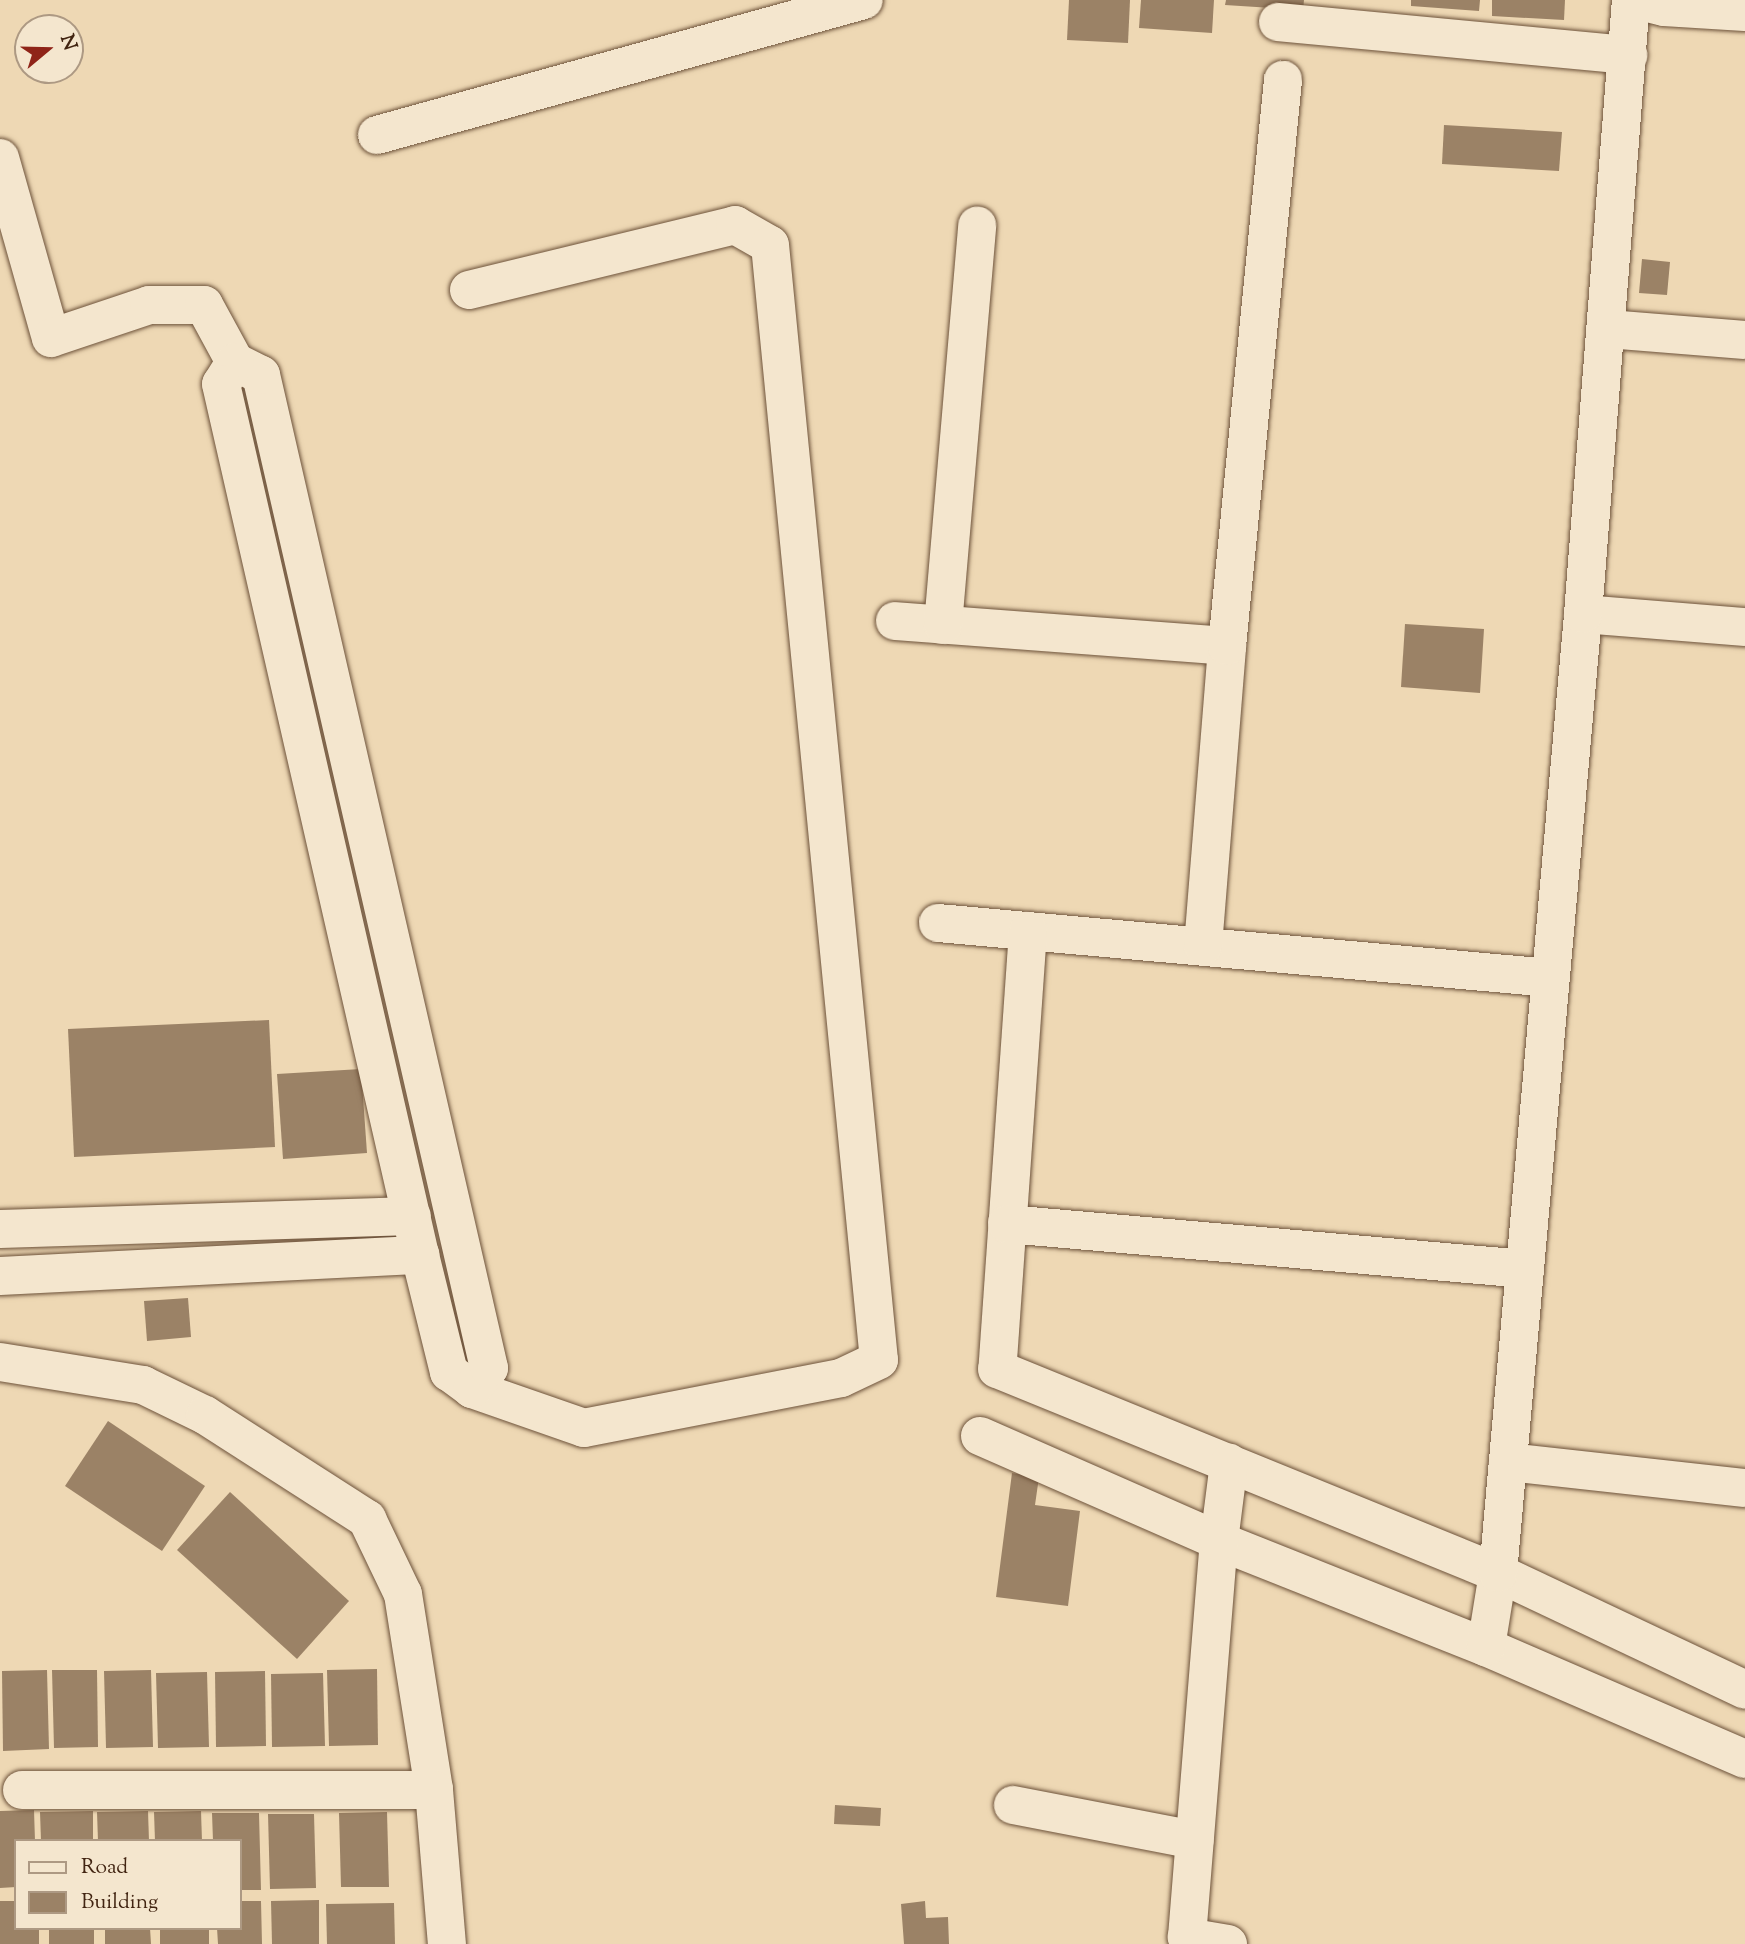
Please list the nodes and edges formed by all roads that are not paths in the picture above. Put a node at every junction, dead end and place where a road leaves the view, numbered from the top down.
1 (864, 0) edge
2 (1634, 0) edge
3 (774, 11) edge
4 (1745, 12) edge
5 (1279, 22) dead end
6 (1628, 55) junction
7 (1283, 80) dead end
8 (377, 135) dead end
9 (0, 158) edge
10 (977, 225) dead end
11 (469, 289) dead end
12 (1608, 329) junction
13 (1745, 340) edge
14 (235, 362) junction
15 (1583, 614) junction
16 (895, 621) dead end
17 (943, 625) junction
18 (1745, 627) edge
19 (1227, 646) junction
20 (938, 923) dead end
21 (1028, 931) junction
22 (1202, 946) junction
23 (1550, 978) junction
24 (412, 1216) junction
25 (1007, 1224) junction
26 (0, 1229) edge
27 (420, 1255) junction
28 (1525, 1269) junction
29 (0, 1276) edge
30 (0, 1362) edge
31 (472, 1389) junction
32 (981, 1436) dead end
33 (1508, 1462) junction
34 (1229, 1463) junction
35 (1745, 1488) edge
36 (1219, 1541) junction
37 (1498, 1573) junction
38 (1486, 1647) junction
39 (1745, 1690) edge
40 (1745, 1759) edge
41 (22, 1790) dead end
42 (434, 1790) junction
43 (1013, 1805) dead end
44 (1195, 1840) junction
45 (447, 1944) edge
46 (1228, 1944) edge

1 - 3 street
2 - 4 street
2 - 6 street
3 - 8 street
5 - 6 street
6 - 12 street
7 - 19 street
9 - 14 street
10 - 17 street
11 - 31 street
12 - 13 street
12 - 15 street
14 - 24 street
14 - 31 street
15 - 18 street
15 - 23 street
16 - 17 street
17 - 19 street
19 - 22 street
20 - 21 street
21 - 22 street
21 - 25 street
22 - 23 street
23 - 28 street
24 - 26 street
24 - 27 street
25 - 28 street
25 - 34 street
27 - 29 street
27 - 31 street
28 - 33 street
30 - 42 street
32 - 36 street
33 - 35 street
33 - 37 street
34 - 36 street
34 - 37 street
36 - 38 street
36 - 44 street
37 - 38 street
37 - 39 street
38 - 40 street
41 - 42 street
42 - 45 street
43 - 44 street
44 - 46 street

